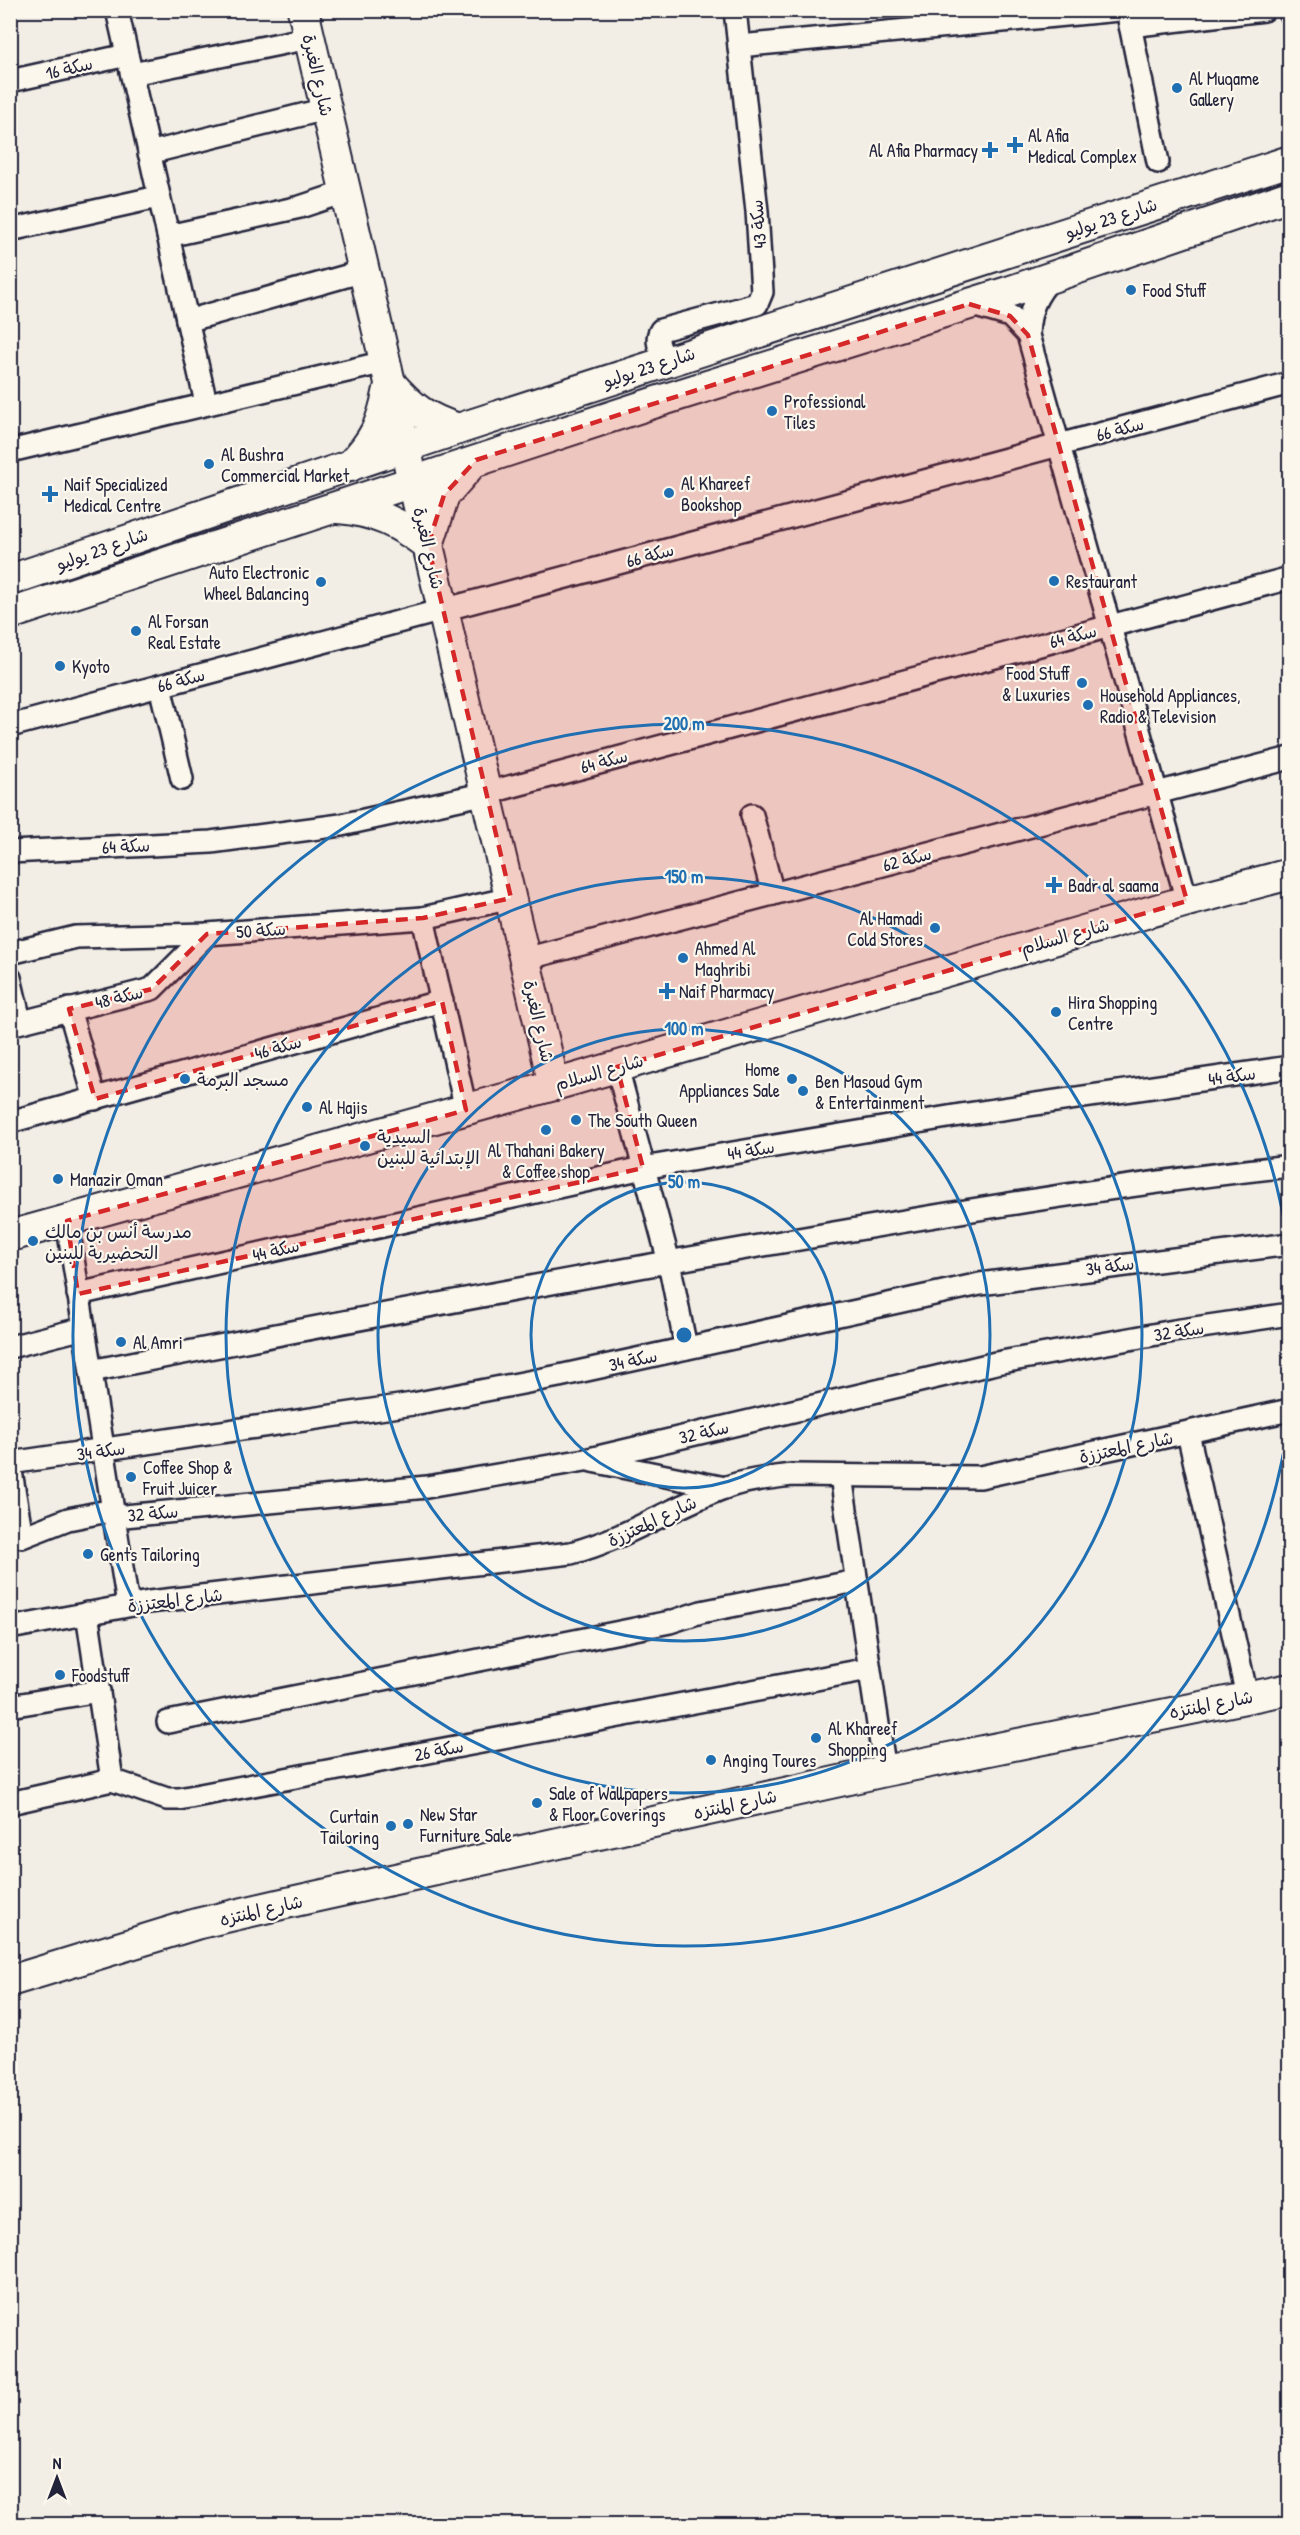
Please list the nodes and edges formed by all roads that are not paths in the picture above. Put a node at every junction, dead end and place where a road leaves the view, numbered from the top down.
1 (117, 10) edge
2 (735, 10) edge
3 (1264, 10) edge
4 (1125, 16) edge
5 (306, 24) edge
6 (739, 46) junction
7 (130, 64) junction
8 (10, 81) edge
9 (326, 109) junction
10 (149, 153) junction
11 (1290, 161) edge
12 (1158, 162) dead end
13 (345, 192) junction
14 (1290, 196) edge
15 (158, 197) junction
16 (10, 230) edge
17 (168, 236) junction
18 (364, 271) junction
19 (1052, 277) junction
20 (969, 304) junction
21 (187, 321) junction
22 (1028, 335) junction
23 (667, 361) junction
24 (388, 372) junction
25 (1290, 383) edge
26 (206, 403) junction
27 (458, 429) junction
28 (406, 446) junction
29 (1058, 446) junction
30 (10, 451) edge
31 (476, 460) junction
32 (350, 466) junction
33 (413, 482) junction
34 (336, 507) junction
35 (428, 545) junction
36 (1290, 578) edge
37 (10, 580) edge
38 (443, 610) junction
39 (10, 614) edge
40 (1109, 627) junction
41 (160, 686) junction
42 (10, 726) edge
43 (1290, 758) edge
44 (182, 779) dead end
45 (487, 793) junction
46 (1156, 793) junction
47 (752, 814) dead end
48 (10, 852) edge
49 (1290, 874) edge
50 (773, 894) junction
51 (511, 898) junction
52 (1187, 901) junction
53 (423, 918) junction
54 (207, 934) junction
55 (10, 953) edge
56 (525, 959) junction
57 (10, 978) edge
58 (442, 1001) junction
59 (69, 1009) junction
60 (15, 1023) edge
61 (617, 1067) junction
62 (1290, 1067) edge
63 (554, 1085) junction
64 (95, 1099) junction
65 (466, 1110) junction
66 (10, 1122) edge
67 (1290, 1166) edge
68 (643, 1168) junction
69 (67, 1221) junction
70 (10, 1236) edge
71 (1290, 1244) edge
72 (669, 1262) junction
73 (78, 1294) junction
74 (1290, 1314) edge
75 (84, 1328) junction
76 (10, 1347) edge
77 (686, 1348) junction
78 (91, 1371) junction
79 (1290, 1410) edge
80 (1188, 1433) junction
81 (104, 1451) junction
82 (585, 1460) junction
83 (10, 1464) edge
84 (841, 1476) junction
85 (725, 1488) junction
86 (113, 1514) junction
87 (16, 1538) edge
88 (856, 1581) junction
89 (128, 1605) junction
90 (87, 1613) junction
91 (10, 1628) edge
92 (869, 1669) junction
93 (1290, 1689) edge
94 (99, 1691) junction
95 (1247, 1696) junction
96 (10, 1706) edge
97 (168, 1722) dead end
98 (885, 1771) junction
99 (112, 1780) junction
100 (10, 1803) edge
101 (10, 1981) edge

1 - 7 street
2 - 6 street, سكة 43
3 - 4 street
4 - 6 street
4 - 12 street
5 - 7 street, سكة 16
5 - 9 street, شارع الغبرة
6 - 23 street, سكة 43
7 - 8 street, سكة 16
7 - 10 street
9 - 10 street
9 - 13 street, شارع الغبرة
10 - 15 street
11 - 23 street, شارع 23 يوليو
13 - 17 street
13 - 18 street, شارع الغبرة
14 - 19 street, شارع 23 يوليو
15 - 16 street
15 - 17 street
17 - 21 street
18 - 21 street
18 - 24 street, شارع الغبرة
19 - 20 street, شارع 23 يوليو
19 - 22 street
20 - 22 street
20 - 31 street, شارع 23 يوليو
21 - 26 street
22 - 29 street
23 - 27 street, شارع 23 يوليو
24 - 26 street
24 - 27 street
24 - 28 street, شارع الغبرة
24 - 32 street
25 - 29 street, سكة 66
26 - 30 street
27 - 28 street, شارع 23 يوليو
28 - 32 street, شارع 23 يوليو
28 - 33 street, شارع الغبرة
29 - 38 street, سكة 66
29 - 40 street
31 - 33 street, شارع 23 يوليو
31 - 35 street
32 - 37 street, شارع 23 يوليو
33 - 34 street, شارع 23 يوليو
33 - 35 street, شارع الغبرة
34 - 35 street
34 - 39 street, شارع 23 يوليو
35 - 38 street, شارع الغبرة
36 - 40 street, سكة 64
38 - 41 street, سكة 66
38 - 45 street, شارع الغبرة
40 - 45 street, سكة 64
40 - 46 street
41 - 42 street, سكة 66
41 - 44 street
43 - 46 street, سكة 62
45 - 48 street, سكة 64
45 - 51 street, شارع الغبرة
46 - 50 street, سكة 62
46 - 52 street
47 - 50 street
49 - 52 street, شارع السلام
50 - 56 street, سكة 62
51 - 53 street, سكة 50
51 - 56 street, شارع الغبرة
52 - 61 street, شارع السلام
53 - 54 street, سكة 50
53 - 58 street
54 - 55 street, سكة 50
54 - 59 street, سكة 48
56 - 63 street, شارع الغبرة
57 - 60 street
58 - 64 street, سكة 46
58 - 65 street
59 - 60 street, سكة 48
59 - 64 street
61 - 63 street, شارع السلام
61 - 68 street
62 - 68 street, سكة 44
63 - 65 street, شارع السلام
64 - 66 street, سكة 46
65 - 69 street, شارع السلام
67 - 72 street
68 - 72 street
68 - 73 street, سكة 44
69 - 70 street, شارع السلام
69 - 73 street
71 - 77 street, سكة 34
72 - 77 street
72 - 78 street
73 - 75 street
74 - 82 street, سكة 32
75 - 76 street
75 - 78 street
77 - 81 street, سكة 34
78 - 81 street
79 - 80 street, شارع المعتززة
80 - 84 street, شارع المعتززة
80 - 95 street
81 - 83 street, سكة 34
81 - 86 street
82 - 85 street
82 - 86 street, سكة 32
83 - 87 street
84 - 85 street, شارع المعتززة
84 - 88 street
85 - 89 street, شارع المعتززة
86 - 87 street, سكة 32
86 - 89 street
88 - 92 street
88 - 97 street
89 - 90 street, شارع المعتززة
90 - 91 street, شارع المعتززة
90 - 94 street
92 - 98 street
92 - 99 street, سكة 26
93 - 95 street, شارع المنتزه
94 - 96 street
94 - 99 street
95 - 98 street, شارع المنتزه
98 - 101 street, شارع المنتزه
99 - 100 street

